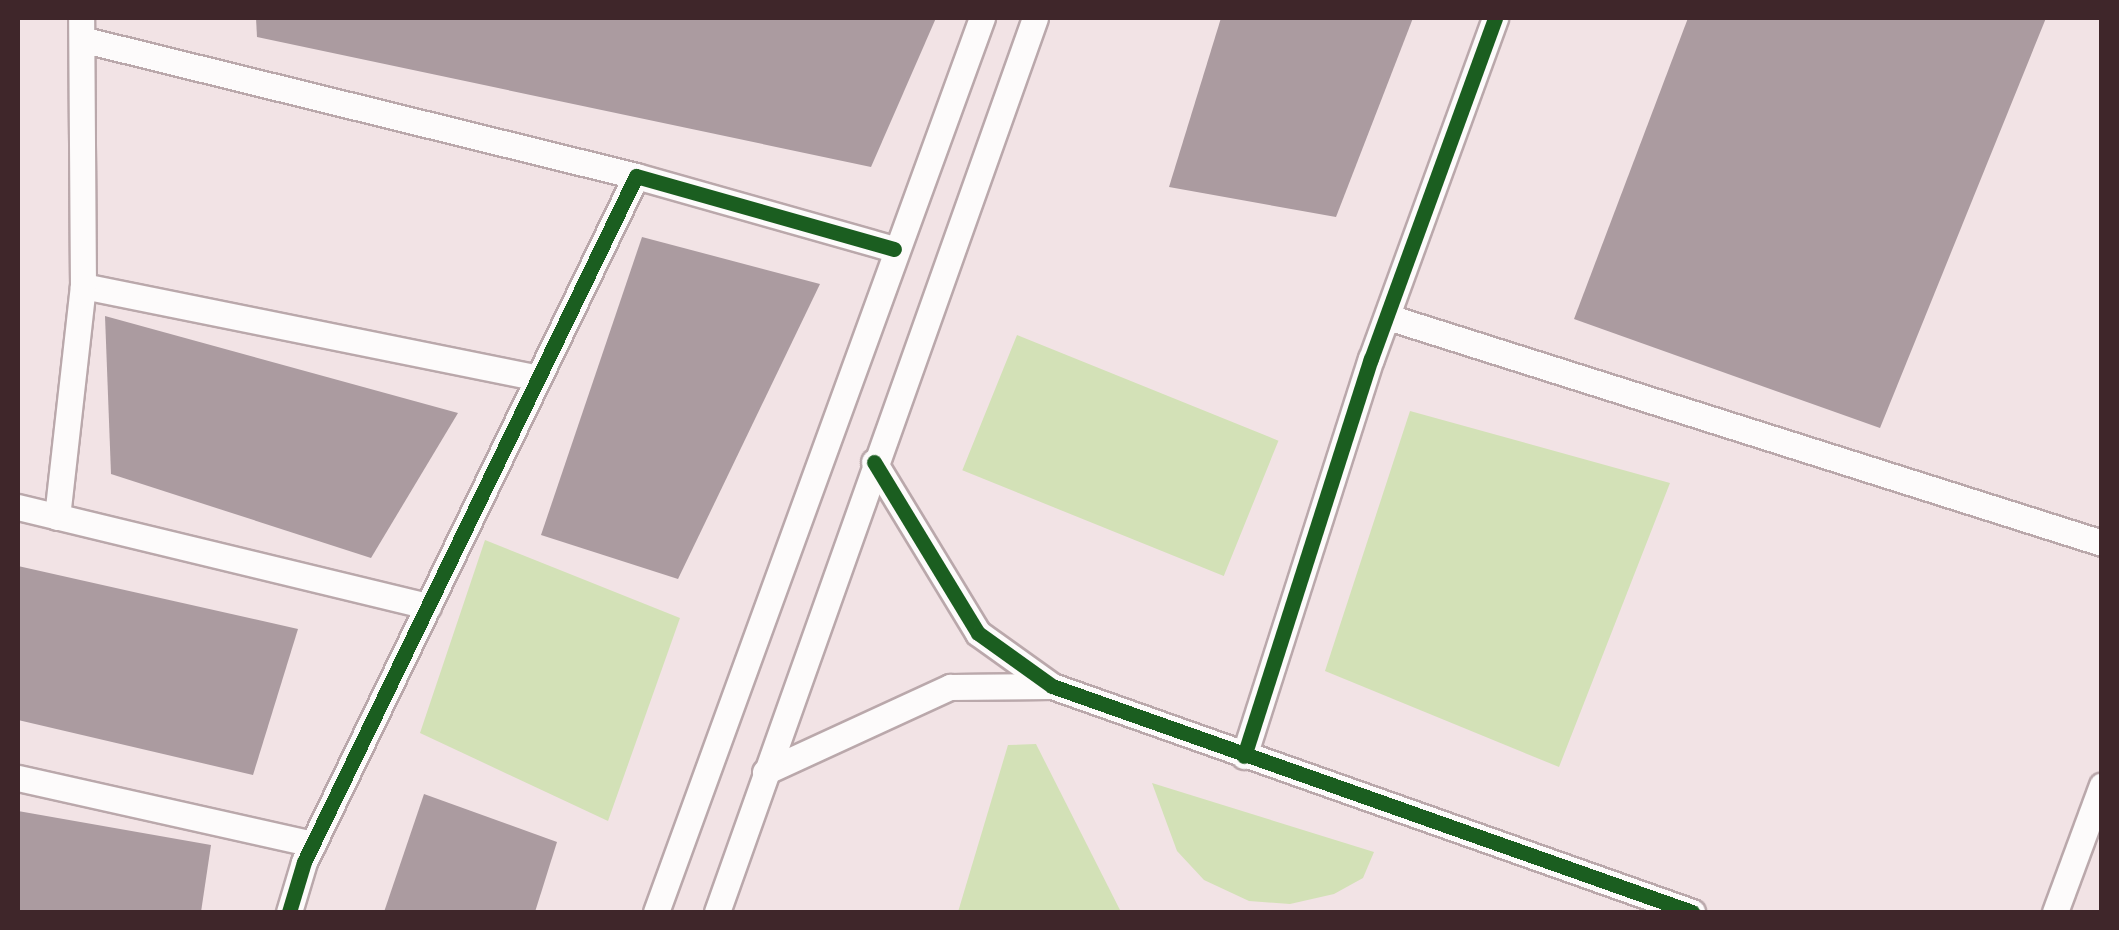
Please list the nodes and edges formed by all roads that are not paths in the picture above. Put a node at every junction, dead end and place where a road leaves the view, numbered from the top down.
1 (982, 18) edge
2 (1034, 18) edge
3 (1495, 18) edge
4 (83, 29) edge
5 (636, 176) junction
6 (894, 249) junction
7 (83, 286) junction
8 (1388, 317) junction
9 (538, 378) junction
10 (874, 462) junction
11 (18, 507) edge
12 (58, 517) junction
13 (2102, 543) edge
14 (428, 606) junction
15 (1052, 686) junction
16 (1244, 756) junction
17 (765, 772) junction
18 (18, 778) edge
19 (2102, 785) edge
20 (313, 844) junction
21 (290, 912) edge
22 (656, 912) edge
23 (717, 912) edge
24 (1692, 912) edge
25 (2055, 912) edge

1 - 6 street
2 - 10 street
3 - 8 street
4 - 5 street
4 - 7 street
5 - 6 street
5 - 9 street
6 - 22 street
7 - 9 street
7 - 12 street
8 - 13 street
8 - 16 street
9 - 14 street
10 - 15 street
10 - 17 street
11 - 12 street
12 - 14 street
14 - 20 street
15 - 16 street
15 - 17 street
16 - 24 street
17 - 23 street
18 - 20 street
19 - 25 street
20 - 21 street

